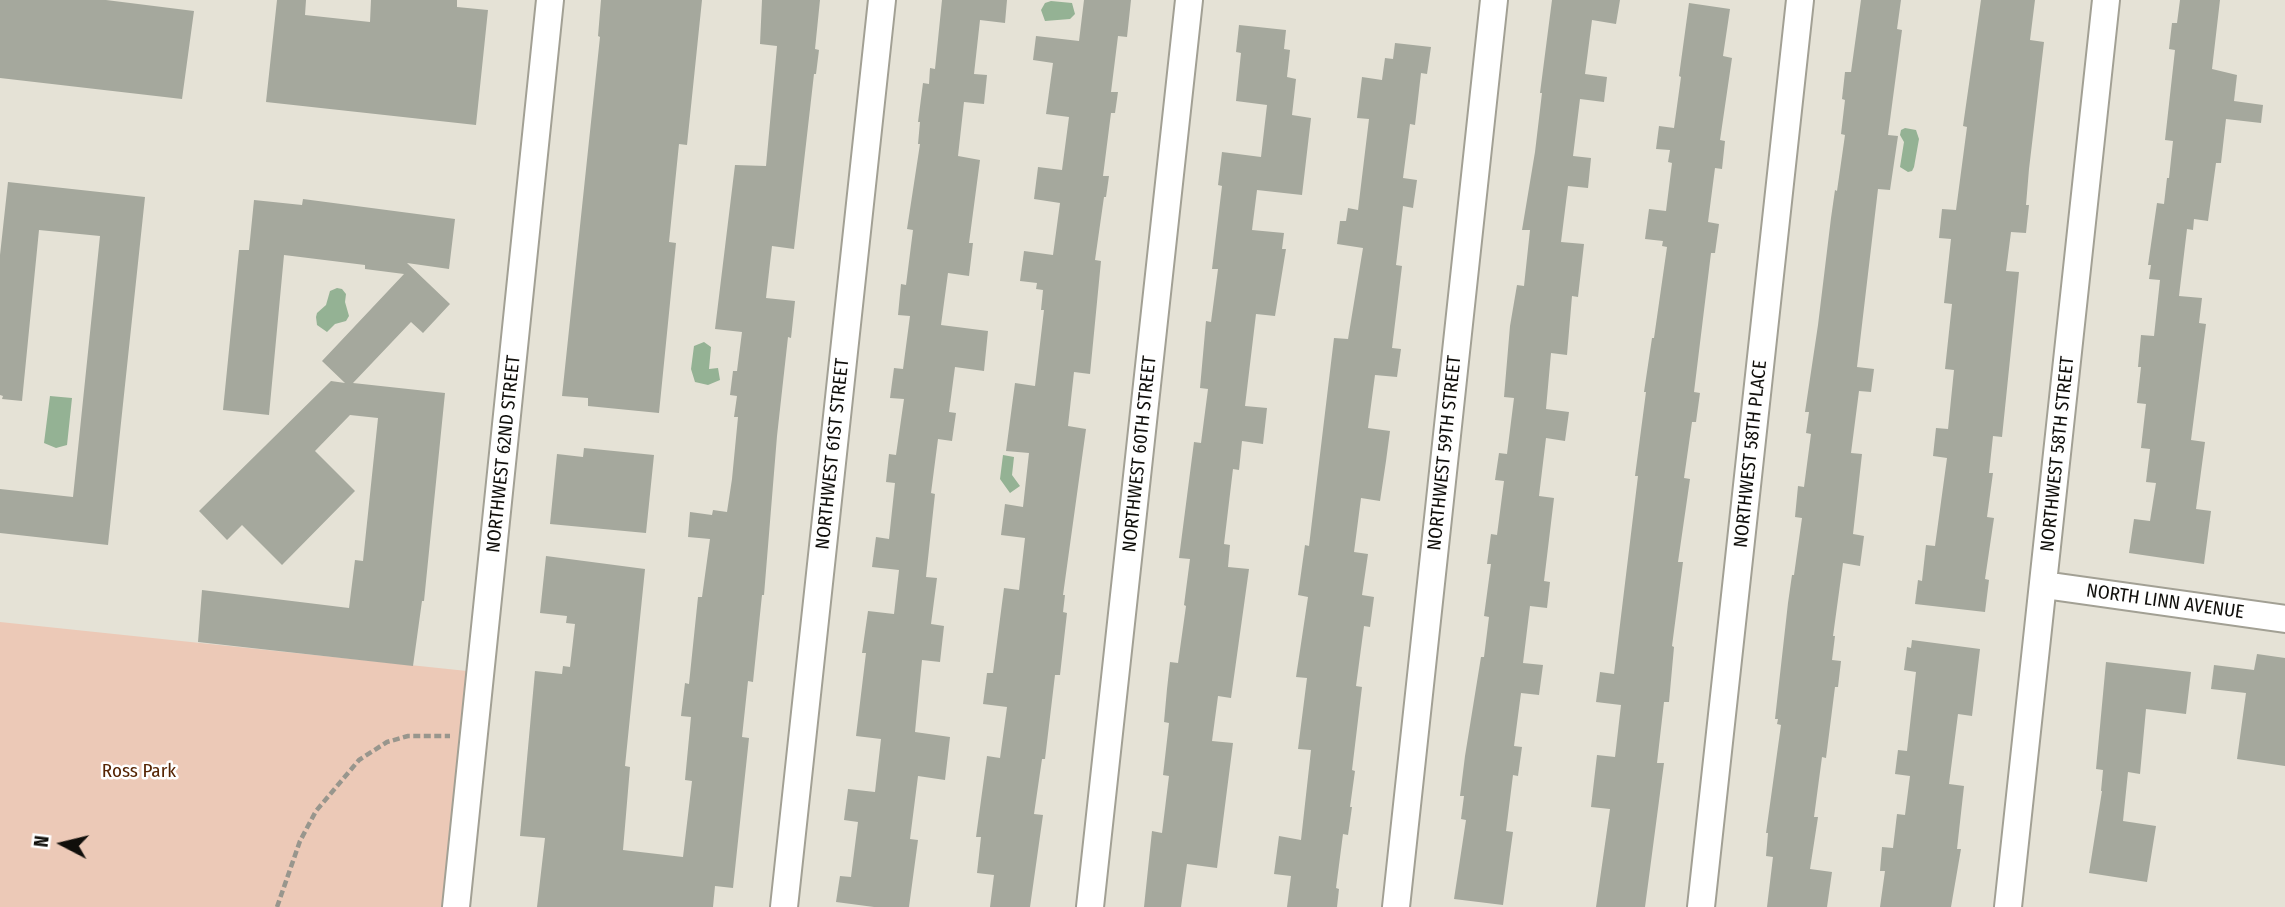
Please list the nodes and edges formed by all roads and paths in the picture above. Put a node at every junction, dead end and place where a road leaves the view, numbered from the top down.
1 (550, 0) edge
2 (882, 0) edge
3 (1189, 0) edge
4 (1494, 0) edge
5 (1800, 0) edge
6 (2106, 0) edge
7 (2044, 585) junction
8 (2285, 620) edge
9 (475, 738) junction
10 (277, 907) edge
11 (456, 907) edge
12 (784, 907) edge
13 (1090, 907) edge
14 (1396, 907) edge
15 (1701, 907) edge
16 (2008, 907) edge

1 - 9 street, NORTHWEST 62ND STREET
2 - 12 street, NORTHWEST 61ST STREET
3 - 13 street, NORTHWEST 60TH STREET
4 - 14 street, NORTHWEST 59TH STREET
5 - 15 street, NORTHWEST 58TH PLACE
6 - 7 street, NORTHWEST 58TH STREET
7 - 8 street, NORTH LINN AVENUE
7 - 16 street, NORTHWEST 58TH STREET
9 - 10 path
9 - 11 street, NORTHWEST 62ND STREET

